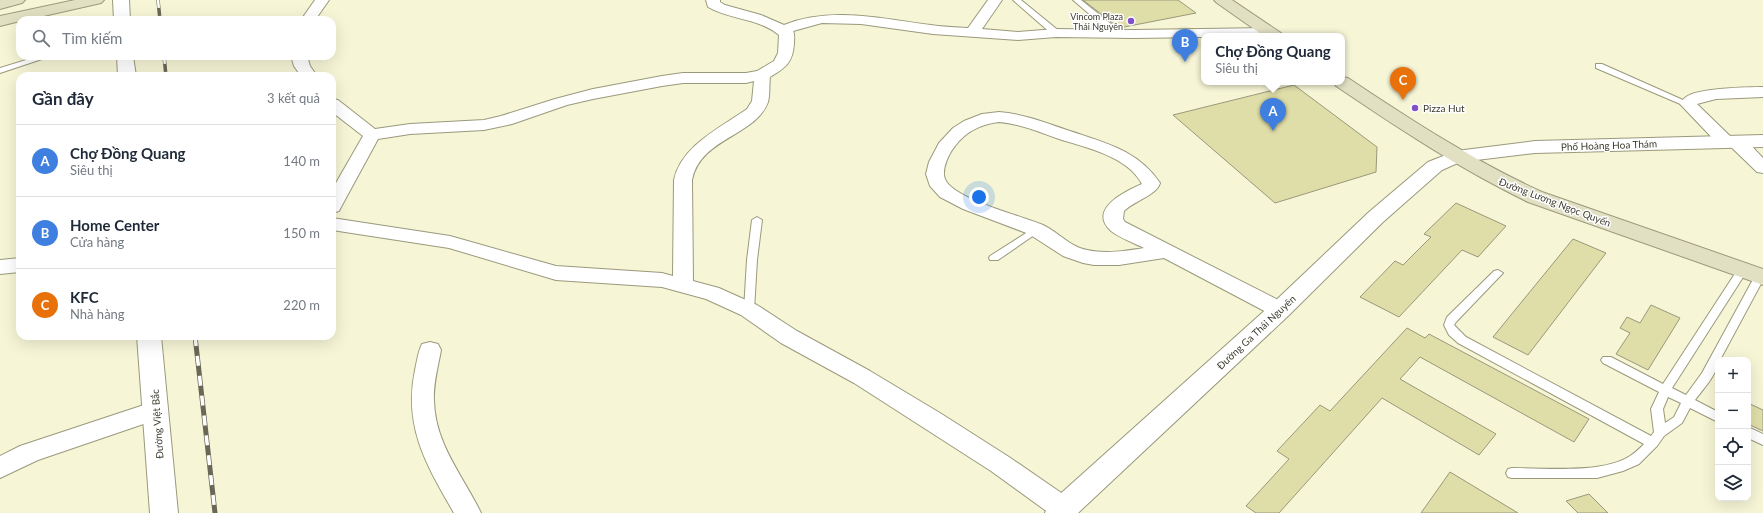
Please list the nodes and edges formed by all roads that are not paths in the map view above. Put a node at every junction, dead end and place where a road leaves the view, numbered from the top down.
1 (17, 0) edge
2 (96, 0) edge
3 (121, 0) edge
4 (322, 0) edge
5 (713, 0) edge
6 (995, 0) edge
7 (1017, 0) edge
8 (1077, 0) edge
9 (1222, 0) edge
10 (0, 4) edge
11 (23, 16) edge
12 (122, 16) edge
13 (311, 16) edge
14 (16, 18) edge
15 (0, 21) edge
16 (783, 30) junction
17 (972, 33) junction
18 (1056, 33) junction
19 (1271, 33) edge
20 (1118, 34) junction
21 (1201, 34) edge
22 (34, 60) edge
23 (125, 60) edge
24 (300, 60) edge
25 (1599, 66) dead end
26 (0, 70) edge
27 (127, 72) edge
28 (306, 72) edge
29 (762, 75) junction
30 (1345, 84) edge
31 (1763, 92) edge
32 (1688, 104) junction
33 (336, 107) edge
34 (372, 135) junction
35 (1763, 141) edge
36 (1731, 142) junction
37 (1456, 157) junction
38 (1763, 168) edge
39 (336, 200) edge
40 (758, 220) dead end
41 (336, 225) edge
42 (1037, 230) junction
43 (1166, 251) junction
44 (994, 258) dead end
45 (16, 265) edge
46 (0, 267) edge
47 (1498, 274) dead end
48 (1755, 275) edge
49 (683, 285) junction
50 (749, 310) junction
51 (1280, 310) junction
52 (149, 340) edge
53 (430, 350) dead end
54 (1607, 360) dead end
55 (1666, 389) junction
56 (1687, 402) junction
57 (156, 410) junction
58 (1715, 416) edge
59 (1751, 434) edge
60 (1656, 438) junction
61 (1763, 440) edge
62 (0, 468) edge
63 (1512, 473) dead end
64 (1063, 512) edge
65 (164, 513) edge
66 (468, 513) edge

1 - 10 main road
2 - 11 main road
3 - 12 street
4 - 13 street
5 - 16 street
6 - 17 street
7 - 18 lane
8 - 20 lane
9 - 19 main road
14 - 15 main road
16 - 17 street
16 - 29 street
17 - 18 street
18 - 20 street
20 - 21 street
22 - 26 lane
23 - 27 street
24 - 28 street
25 - 32 lane
29 - 34 street
29 - 49 street
30 - 37 main road, Đường Lương Ngọc Quyến
31 - 32 street
32 - 36 street
33 - 34 street
34 - 39 street
35 - 36 street, Phố Hoàng Hoa Thám
36 - 37 street, Phố Hoàng Hoa Thám
36 - 38 street
37 - 48 main road, Đường Lương Ngọc Quyến
37 - 51 street, Đường Ga Thái Nguyên
40 - 50 lane
41 - 49 street
42 - 43 street
42 - 43 street
42 - 44 lane
43 - 51 street
45 - 46 street
47 - 60 lane
48 - 55 lane
48 - 56 lane
49 - 50 street
50 - 64 street
51 - 64 street, Đường Ga Thái Nguyên
52 - 57 street, Đường Việt Bắc
53 - 66 street
54 - 55 lane
55 - 56 lane
55 - 60 lane
56 - 58 lane
56 - 60 lane
57 - 62 street
57 - 65 street, Đường Việt Bắc
59 - 61 lane
60 - 63 lane

